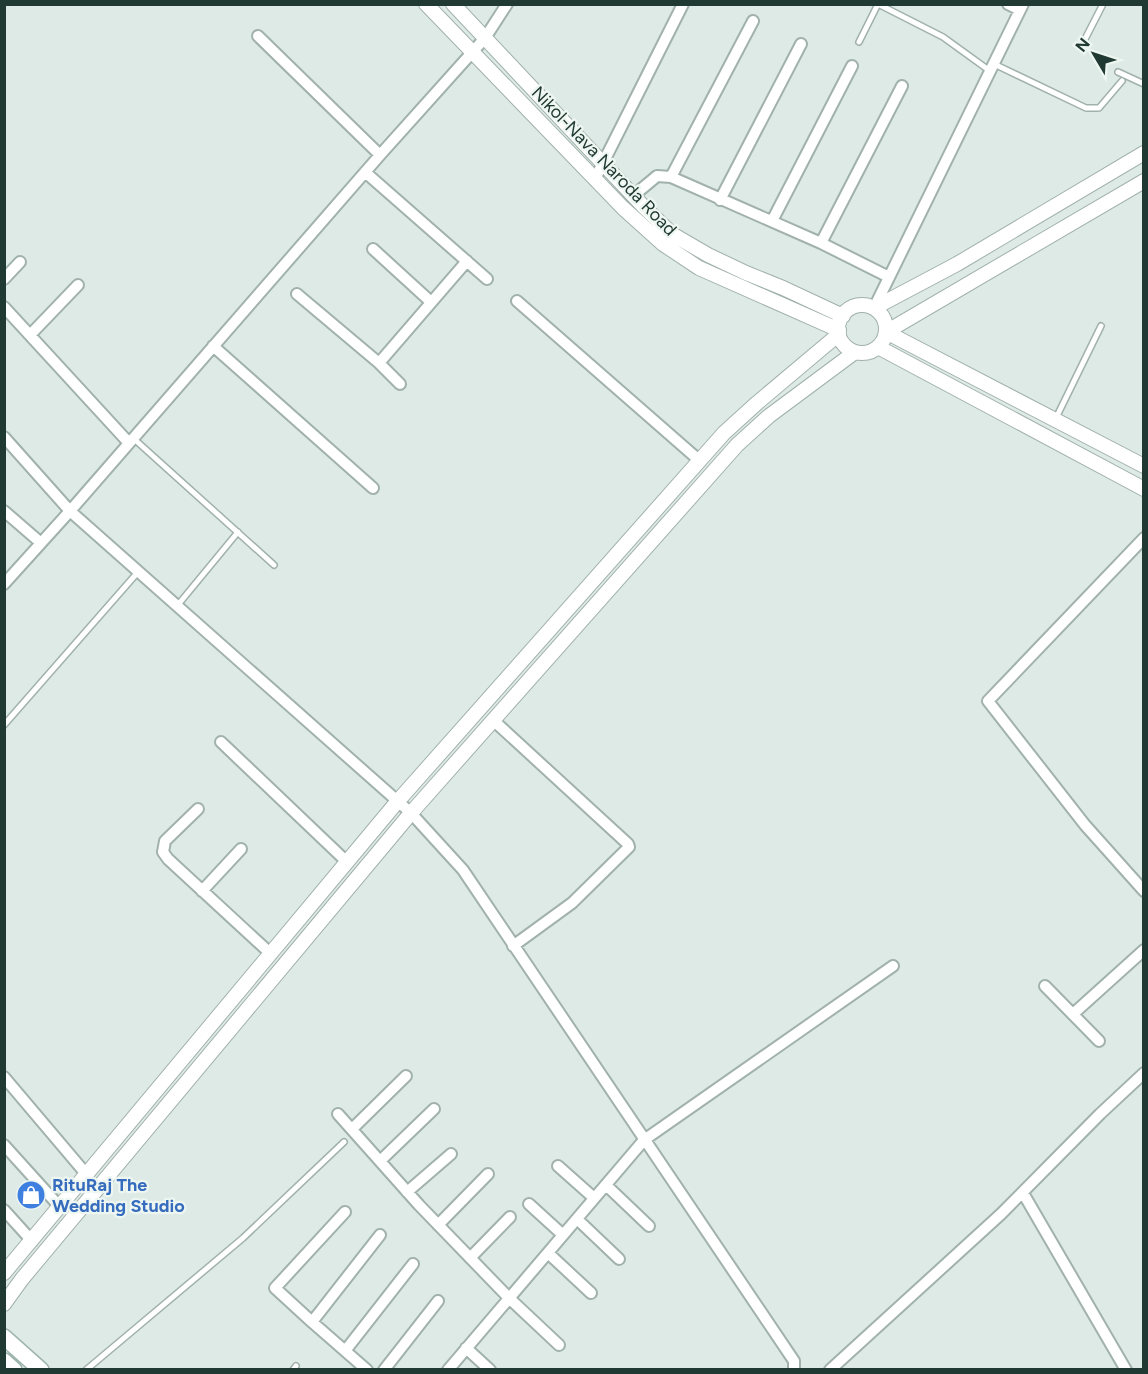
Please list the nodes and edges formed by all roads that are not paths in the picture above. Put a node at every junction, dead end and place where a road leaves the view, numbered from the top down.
1 (426, 4) edge
2 (453, 4) edge
3 (507, 4) edge
4 (683, 4) edge
5 (878, 4) edge
6 (1008, 4) edge
7 (1103, 4) edge
8 (1022, 7) edge
9 (753, 21) dead end
10 (258, 36) dead end
11 (485, 38) junction
12 (859, 42) dead end
13 (801, 44) dead end
14 (1082, 45) dead end
15 (472, 53) junction
16 (852, 66) dead end
17 (992, 68) junction
18 (1118, 72) dead end
19 (1122, 81) dead end
20 (1143, 84) edge
21 (902, 86) dead end
22 (1143, 153) edge
23 (380, 155) junction
24 (603, 164) junction
25 (365, 172) junction
26 (671, 177) junction
27 (595, 179) junction
28 (1143, 181) edge
29 (633, 196) junction
30 (720, 200) junction
31 (772, 221) junction
32 (821, 243) junction
33 (373, 249) dead end
34 (467, 261) junction
35 (20, 262) dead end
36 (889, 277) junction
37 (4, 279) edge
38 (487, 279) dead end
39 (78, 285) dead end
40 (297, 294) dead end
41 (517, 301) dead end
42 (431, 302) junction
43 (4, 308) edge
44 (874, 308) junction
45 (1101, 326) dead end
46 (840, 327) junction
47 (886, 333) junction
48 (30, 335) junction
49 (213, 346) junction
50 (878, 347) junction
51 (855, 352) junction
52 (379, 363) junction
53 (400, 384) dead end
54 (1055, 419) junction
55 (4, 437) edge
56 (131, 440) junction
57 (700, 461) junction
58 (1143, 466) edge
59 (373, 488) dead end
60 (1143, 489) edge
61 (4, 511) edge
62 (70, 511) junction
63 (237, 532) junction
64 (1143, 538) edge
65 (41, 543) junction
66 (274, 565) dead end
67 (138, 572) junction
68 (4, 584) edge
69 (177, 606) junction
70 (493, 720) junction
71 (4, 725) edge
72 (221, 742) dead end
73 (397, 802) junction
74 (198, 809) dead end
75 (411, 813) junction
76 (241, 849) dead end
77 (347, 862) junction
78 (202, 891) junction
79 (1143, 891) edge
80 (513, 946) junction
81 (1143, 950) edge
82 (271, 954) junction
83 (893, 966) dead end
84 (1045, 986) dead end
85 (1073, 1014) junction
86 (1099, 1041) dead end
87 (1143, 1073) edge
88 (406, 1076) dead end
89 (4, 1077) edge
90 (434, 1109) dead end
91 (338, 1114) dead end
92 (352, 1129) junction
93 (644, 1140) junction
94 (344, 1142) dead end
95 (4, 1145) edge
96 (451, 1154) dead end
97 (380, 1161) junction
98 (558, 1166) dead end
99 (488, 1174) dead end
100 (87, 1175) junction
101 (606, 1185) junction
102 (407, 1192) junction
103 (1023, 1192) junction
104 (594, 1198) junction
105 (529, 1204) dead end
106 (60, 1207) junction
107 (4, 1210) edge
108 (345, 1212) dead end
109 (510, 1217) dead end
110 (577, 1218) junction
111 (438, 1225) junction
112 (648, 1226) dead end
113 (380, 1235) dead end
114 (563, 1235) junction
115 (32, 1241) junction
116 (548, 1253) junction
117 (470, 1258) junction
118 (619, 1259) dead end
119 (413, 1264) dead end
120 (4, 1273) edge
121 (591, 1293) dead end
122 (509, 1298) junction
123 (438, 1300) dead end
124 (4, 1304) edge
125 (312, 1322) junction
126 (4, 1337) edge
127 (559, 1346) dead end
128 (466, 1348) junction
129 (345, 1351) junction
130 (4, 1361) edge
131 (14, 1370) edge
132 (41, 1370) edge
133 (86, 1370) edge
134 (367, 1370) edge
135 (384, 1370) edge
136 (448, 1370) edge
137 (490, 1370) edge
138 (794, 1370) edge
139 (830, 1370) edge
140 (1126, 1370) edge

1 - 15 street
2 - 11 street, Nikol-Nava Naroda Road
3 - 11 street
4 - 24 street
5 - 12 lane
5 - 17 lane
6 - 8 street
7 - 14 lane
8 - 17 street
9 - 26 street
10 - 23 street
11 - 15 street
11 - 24 street, Nikol-Nava Naroda Road
13 - 30 street
15 - 23 street
15 - 27 street
16 - 31 street
17 - 19 lane
17 - 36 street
18 - 20 lane
21 - 32 street
22 - 44 street
23 - 25 street
24 - 27 street
24 - 29 street, Nikol-Nava Naroda Road
25 - 34 street
25 - 49 street
26 - 29 street
26 - 30 street
27 - 46 street
28 - 47 street
29 - 46 street, Nikol-Nava Naroda Road
30 - 31 street
31 - 32 street
32 - 36 street
33 - 42 street
34 - 38 street
34 - 42 street
35 - 37 street
36 - 44 street
39 - 48 street
40 - 52 street
41 - 57 street
42 - 52 street
43 - 48 street
44 - 46 street
44 - 47 street
45 - 54 lane
46 - 51 street
46 - 57 street
47 - 50 street
47 - 54 street
48 - 56 street
49 - 56 street
49 - 59 street
50 - 51 street
50 - 60 street
51 - 70 street
52 - 53 street
54 - 58 street
55 - 62 street
56 - 62 street
56 - 63 lane
57 - 73 street
61 - 65 street
62 - 65 street
62 - 67 street
63 - 66 lane
63 - 69 lane
64 - 79 street
65 - 68 street
67 - 69 street
67 - 71 lane
69 - 73 street
70 - 75 street
70 - 80 street
72 - 77 street
73 - 75 street
73 - 77 street
74 - 78 street
75 - 80 street
75 - 124 street
76 - 78 street
77 - 82 street
78 - 82 street
80 - 93 street
81 - 85 street
82 - 100 street
83 - 93 street
84 - 85 street
85 - 86 street
87 - 103 street
88 - 92 street
89 - 100 street
90 - 97 street
91 - 92 street
92 - 97 street
93 - 101 street
93 - 138 street
94 - 133 lane
95 - 106 street
96 - 102 street
97 - 102 street
98 - 104 street
99 - 111 street
100 - 106 street
101 - 104 street
101 - 112 street
102 - 111 street
103 - 139 street
103 - 140 street
104 - 110 street
105 - 114 street
106 - 115 street
107 - 115 street
108 - 125 street
109 - 117 street
110 - 114 street
110 - 118 street
111 - 117 street
113 - 125 street
114 - 116 street
115 - 120 street
116 - 121 street
116 - 122 street
117 - 122 street
119 - 129 street
122 - 127 street
122 - 128 street
123 - 135 street
125 - 129 street
126 - 132 main road
128 - 136 street
128 - 137 street
129 - 134 street
130 - 131 main road

